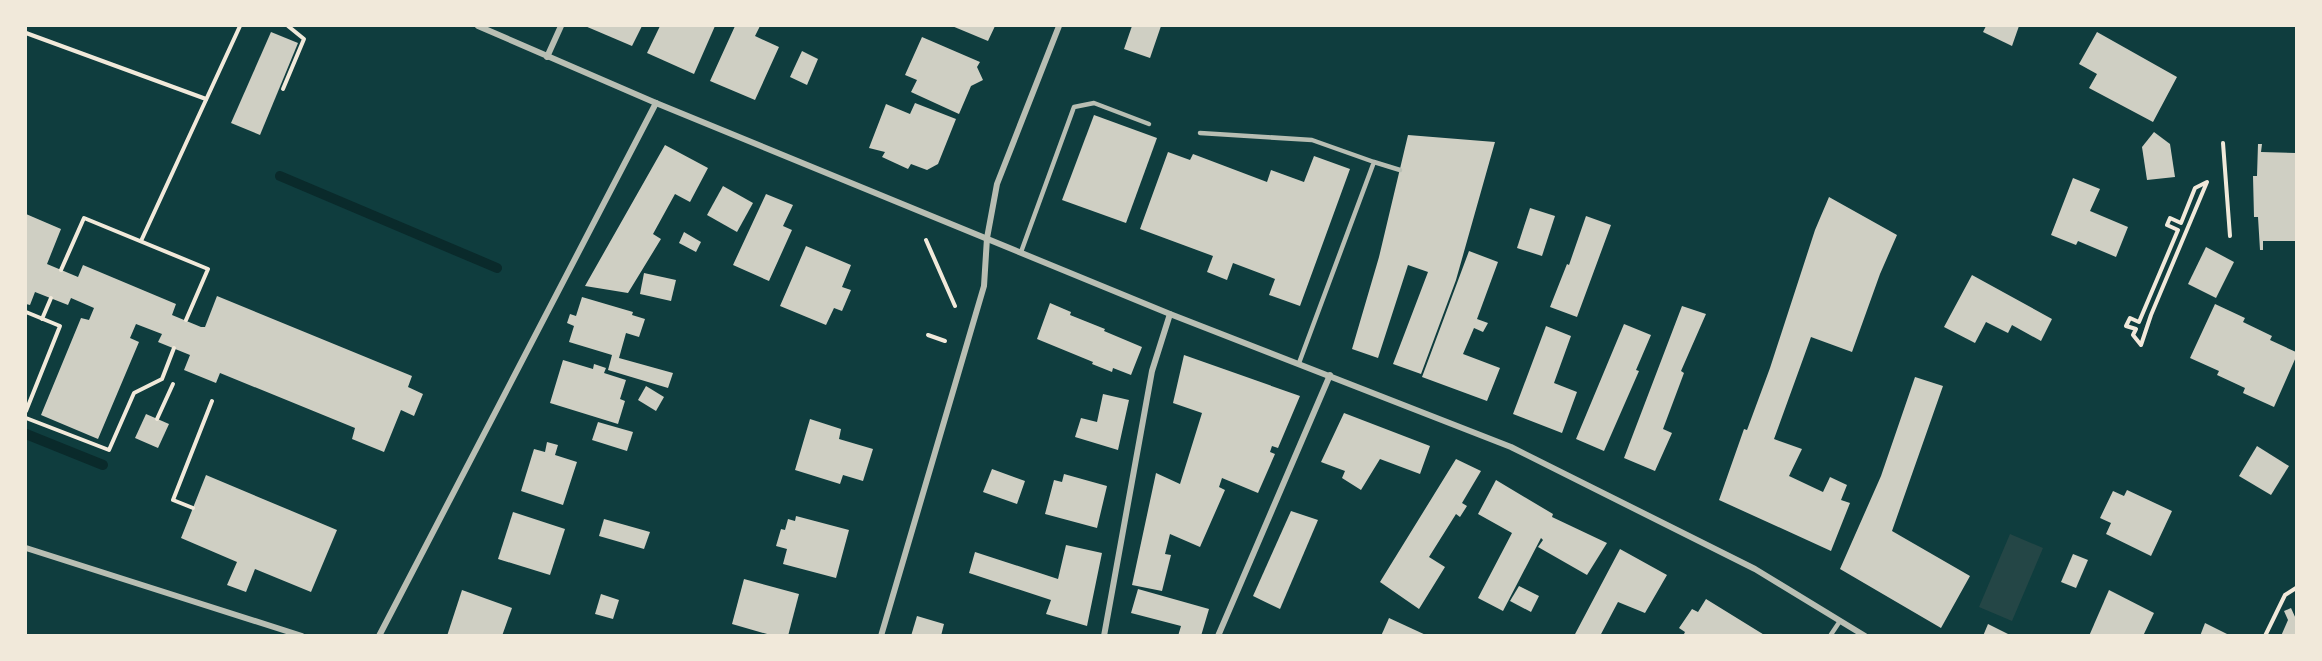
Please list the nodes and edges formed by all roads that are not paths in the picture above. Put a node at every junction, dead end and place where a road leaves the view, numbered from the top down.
1 (478, 26) edge
2 (561, 26) edge
3 (1059, 26) edge
4 (547, 57) junction
5 (656, 104) junction
6 (1149, 123) dead end
7 (1200, 133) dead end
8 (1374, 162) junction
9 (1400, 170) dead end
10 (987, 238) junction
11 (1021, 252) junction
12 (1170, 314) junction
13 (1299, 363) junction
14 (1330, 375) junction
15 (26, 548) edge
16 (1840, 621) junction
17 (302, 636) edge
18 (379, 636) edge
19 (881, 636) edge
20 (1104, 636) edge
21 (1218, 636) edge
22 (1830, 636) edge
23 (1865, 636) edge

1 - 4 street
2 - 4 street
3 - 10 street
4 - 5 street
5 - 10 street
5 - 18 street
6 - 11 lane
7 - 8 lane
8 - 9 lane
8 - 13 lane
10 - 11 street
10 - 19 street
11 - 12 street
12 - 13 street
12 - 20 street
13 - 14 street
14 - 16 street
14 - 21 street
15 - 17 street
16 - 22 lane
16 - 23 street

